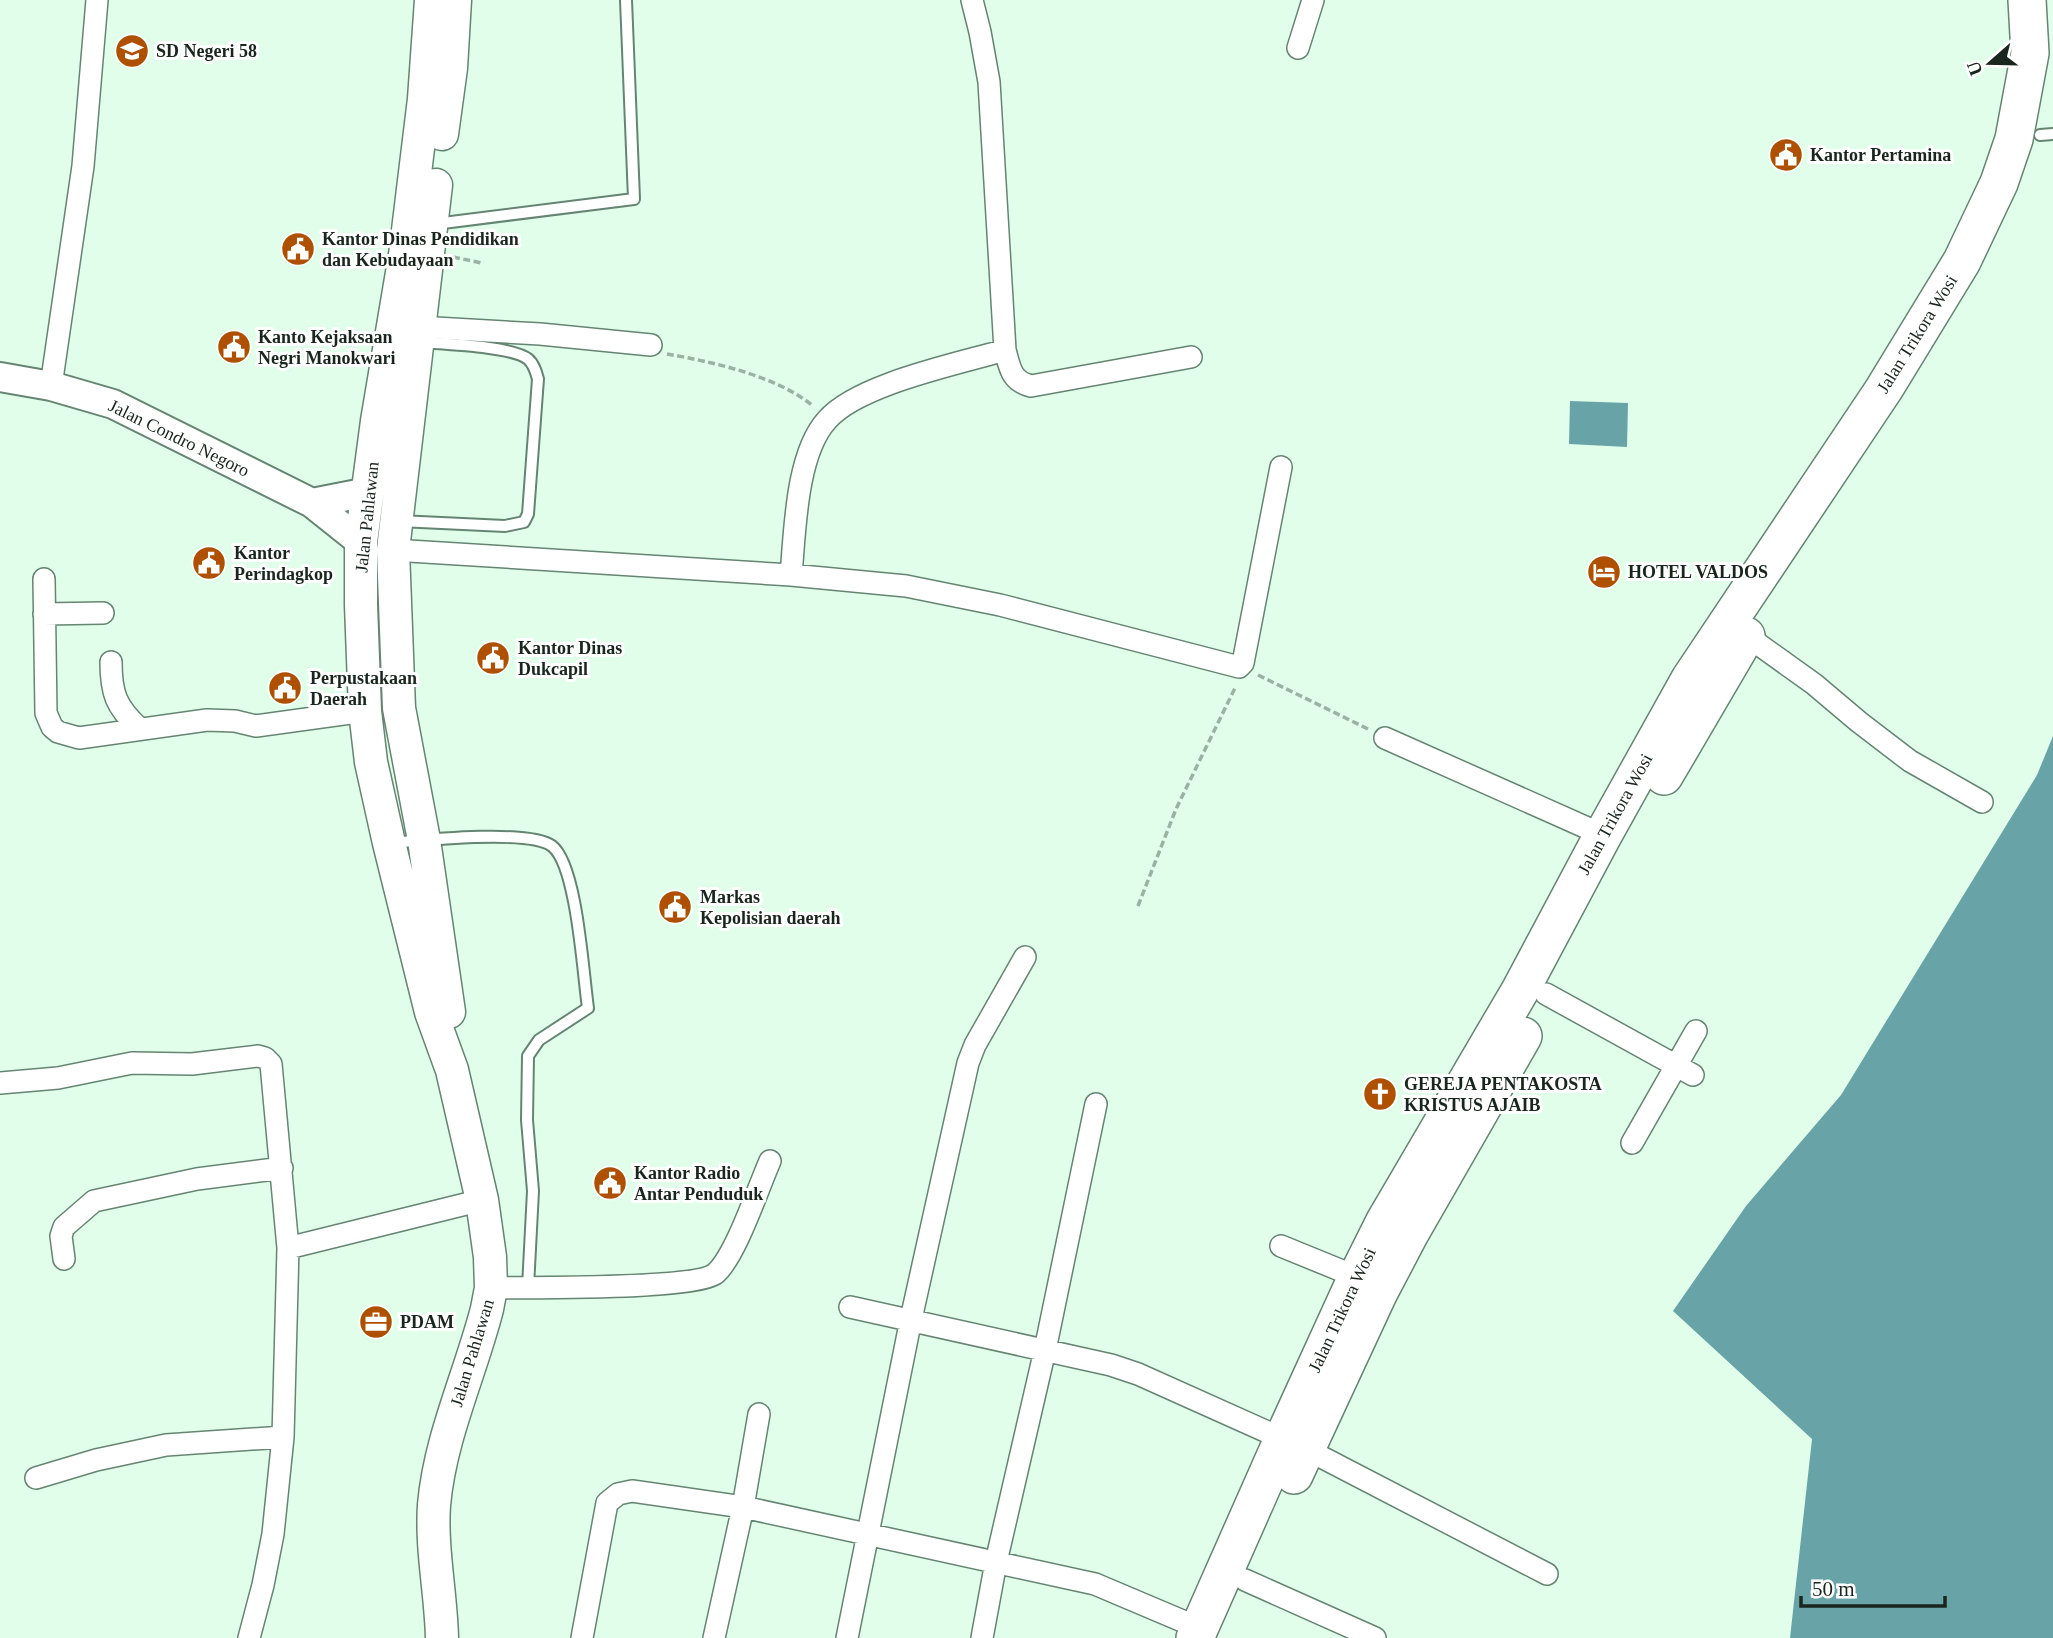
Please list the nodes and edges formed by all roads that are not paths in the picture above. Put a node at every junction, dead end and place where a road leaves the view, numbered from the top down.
1 (97, 0) edge
2 (431, 0) edge
3 (455, 0) edge
4 (626, 0) edge
5 (972, 0) edge
6 (1313, 0) edge
7 (2026, 0) edge
8 (2050, 0) edge
9 (1298, 48) dead end
10 (439, 66) junction
11 (2046, 134) edge
12 (432, 224) junction
13 (1981, 247) junction
14 (411, 288) junction
15 (417, 334) junction
16 (651, 345) road end
17 (1005, 350) junction
18 (1191, 357) dead end
19 (0, 377) edge
20 (51, 386) junction
21 (392, 424) junction
22 (1281, 467) dead end
23 (368, 492) junction
24 (312, 503) junction
25 (395, 536) junction
26 (361, 542) junction
27 (792, 575) junction
28 (44, 579) dead end
29 (103, 613) dead end
30 (44, 614) junction
31 (1746, 636) junction
32 (111, 662) dead end
33 (365, 712) junction
34 (139, 728) junction
35 (1385, 738) road end
36 (1982, 802) dead end
37 (1603, 835) junction
38 (424, 840) junction
39 (389, 843) junction
40 (1025, 957) dead end
41 (1546, 994) junction
42 (1511, 1031) junction
43 (1696, 1031) dead end
44 (452, 1070) junction
45 (1685, 1071) junction
46 (0, 1083) edge
47 (1096, 1104) dead end
48 (1632, 1143) dead end
49 (770, 1161) dead end
50 (282, 1168) junction
51 (482, 1200) junction
52 (1281, 1246) dead end
53 (288, 1248) junction
54 (64, 1259) dead end
55 (1357, 1277) junction
56 (528, 1287) junction
57 (491, 1288) junction
58 (850, 1307) dead end
59 (911, 1320) junction
60 (1045, 1350) junction
61 (759, 1414) dead end
62 (284, 1437) junction
63 (1294, 1444) junction
64 (36, 1478) dead end
65 (743, 1507) junction
66 (868, 1535) junction
67 (996, 1562) junction
68 (1546, 1574) dead end
69 (1245, 1580) junction
70 (1204, 1635) edge
71 (249, 1638) edge
72 (442, 1638) edge
73 (582, 1638) edge
74 (714, 1638) edge
75 (847, 1638) edge
76 (982, 1638) edge
77 (1375, 1638) edge

1 - 20 street
2 - 10 main road, Jalan Pahlawan
3 - 10 main road, Jalan Pahlawan
4 - 12 lane
5 - 17 street
6 - 9 street
7 - 13 highway, Jalan Trikora Wosi
8 - 11 highway, Jalan Trikora Wosi
10 - 12 main road, Jalan Pahlawan
10 - 14 main road, Jalan Pahlawan
11 - 13 highway, Jalan Trikora Wosi
12 - 14 main road, Jalan Pahlawan
13 - 31 highway, Jalan Trikora Wosi
13 - 37 highway, Jalan Trikora Wosi
14 - 15 main road, Jalan Pahlawan
14 - 21 main road, Jalan Pahlawan
15 - 16 street
15 - 21 main road, Jalan Pahlawan
15 - 25 lane
17 - 18 street
17 - 27 street
19 - 20 main road, Jalan Condro Negoro
20 - 24 main road, Jalan Condro Negoro
21 - 23 main road, Jalan Pahlawan
21 - 25 main road, Jalan Pahlawan
22 - 27 street
23 - 24 main road
23 - 26 main road, Jalan Pahlawan
24 - 26 main road, Jalan Condro Negoro
25 - 27 street
25 - 38 main road, Jalan Pahlawan
26 - 33 main road, Jalan Pahlawan
28 - 30 street
29 - 30 street
30 - 34 street
31 - 36 street
31 - 41 highway, Jalan Trikora Wosi
32 - 34 street
33 - 34 street
33 - 39 main road, Jalan Pahlawan
35 - 37 street
37 - 42 highway, Jalan Trikora Wosi
38 - 39 lane
38 - 44 main road, Jalan Pahlawan
38 - 56 lane
39 - 44 main road, Jalan Pahlawan
40 - 59 street
41 - 42 highway, Jalan Trikora Wosi
41 - 45 street
42 - 55 highway, Jalan Trikora Wosi
42 - 63 highway, Jalan Trikora Wosi
43 - 45 street
44 - 51 main road, Jalan Pahlawan
45 - 48 street
46 - 50 street
47 - 60 street
49 - 56 street
50 - 53 street
50 - 54 street
51 - 53 street
51 - 57 main road, Jalan Pahlawan
52 - 55 street
53 - 62 street
55 - 63 highway, Jalan Trikora Wosi
56 - 57 street
57 - 72 main road, Jalan Pahlawan
58 - 59 street
59 - 60 street
59 - 66 street
60 - 63 street
60 - 67 street
61 - 65 street
62 - 64 street
62 - 71 street
63 - 68 street
63 - 69 highway, Jalan Trikora Wosi
63 - 70 highway, Jalan Trikora Wosi
65 - 66 street
65 - 73 street
65 - 74 street
66 - 67 street
66 - 75 street
67 - 70 street
67 - 76 street
69 - 70 highway, Jalan Trikora Wosi
69 - 77 street

